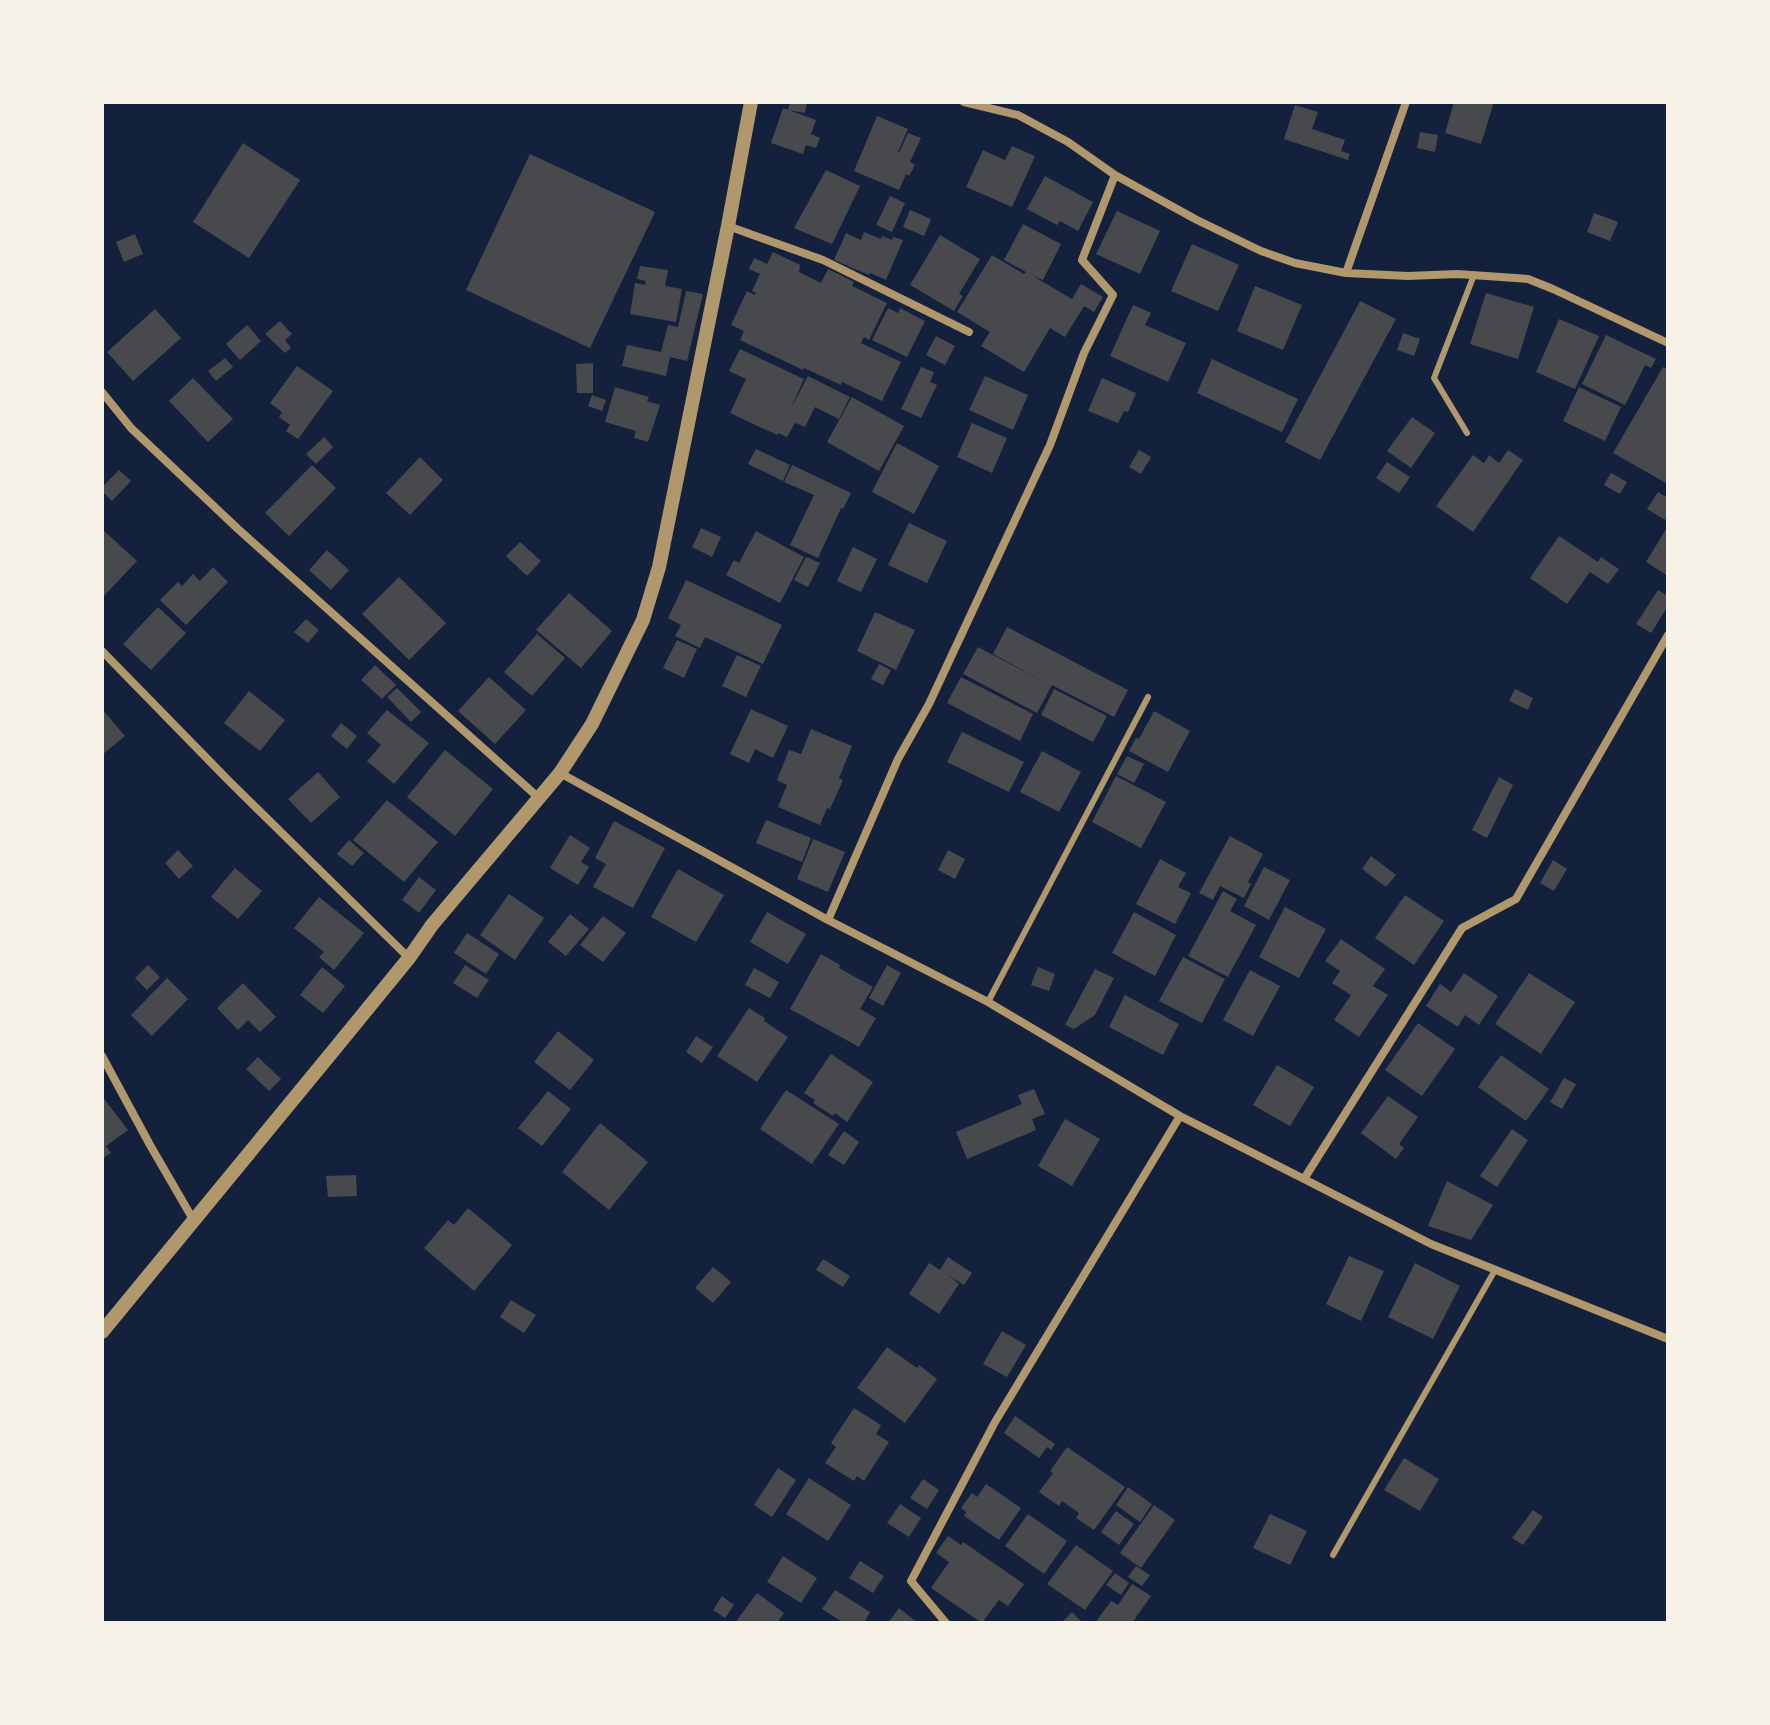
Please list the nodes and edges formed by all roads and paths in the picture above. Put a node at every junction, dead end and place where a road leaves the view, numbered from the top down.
1 (751, 102) edge
2 (964, 102) edge
3 (1406, 102) edge
4 (1115, 175) junction
5 (728, 226) junction
6 (1346, 273) junction
7 (1474, 275) junction
8 (969, 332) dead end
9 (1668, 343) edge
10 (102, 392) edge
11 (1467, 433) dead end
12 (1668, 635) edge
13 (102, 651) edge
14 (1148, 697) dead end
15 (560, 773) junction
16 (539, 798) junction
17 (828, 920) junction
18 (409, 958) junction
19 (988, 1002) junction
20 (102, 1056) edge
21 (1180, 1116) junction
22 (1304, 1179) junction
23 (194, 1221) junction
24 (1495, 1270) junction
25 (102, 1332) edge
26 (1668, 1339) edge
27 (1333, 1555) dead end
28 (946, 1623) edge

1 - 5 street
2 - 4 street
3 - 6 street
4 - 6 street
4 - 17 street
5 - 8 street
5 - 15 street
6 - 7 street
7 - 9 street
7 - 11 lane
10 - 16 street
12 - 22 street
13 - 18 street
14 - 19 lane
15 - 16 street
15 - 17 street
16 - 18 street
17 - 19 street
18 - 23 street
19 - 21 street
20 - 23 street
21 - 22 street
21 - 28 street
22 - 24 street
23 - 25 street
24 - 26 street
24 - 27 lane

